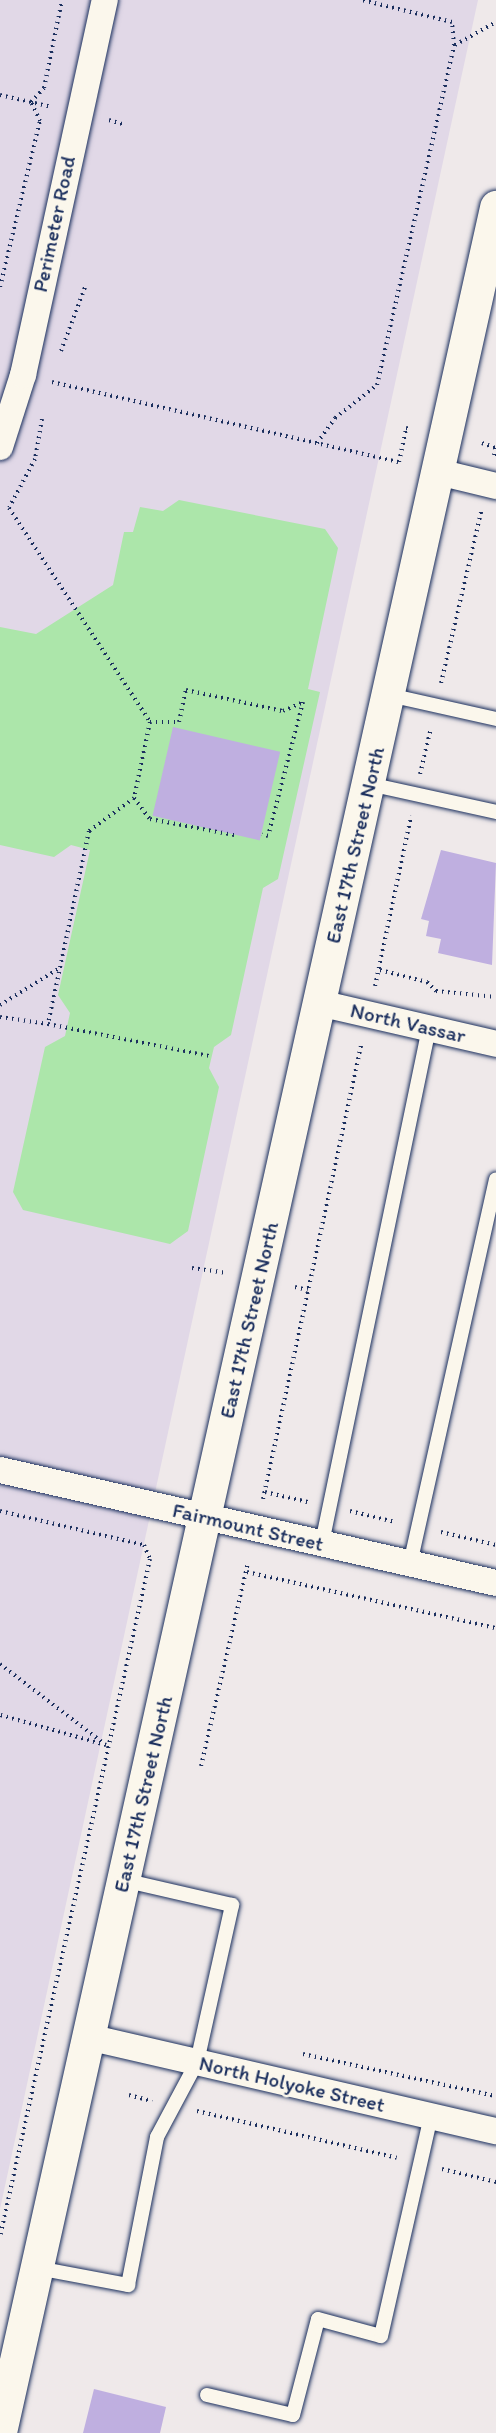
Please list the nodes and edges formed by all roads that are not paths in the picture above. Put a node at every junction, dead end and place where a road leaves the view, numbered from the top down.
1 (105, 0) edge
2 (496, 207) edge
3 (490, 269) edge
4 (0, 447) edge
5 (438, 472) junction
6 (496, 486) edge
7 (388, 695) junction
8 (496, 719) edge
9 (369, 784) junction
10 (496, 812) edge
11 (319, 1003) junction
12 (429, 1028) junction
13 (496, 1044) edge
14 (496, 1180) edge
15 (0, 1470) edge
16 (204, 1517) junction
17 (322, 1543) junction
18 (410, 1564) junction
19 (496, 1582) edge
20 (123, 1880) junction
21 (88, 2037) junction
22 (197, 2062) junction
23 (431, 2116) junction
24 (496, 2132) edge
25 (37, 2268) junction
26 (207, 2395) dead end
27 (0, 2432) edge

1 - 4 street, Perimeter Road
2 - 3 street, East 17th Street North
3 - 5 street, East 17th Street North
5 - 6 street
5 - 7 street, East 17th Street North
7 - 8 lane
7 - 9 street, East 17th Street North
9 - 10 lane
9 - 11 street, East 17th Street North
11 - 12 street, North Vassar
11 - 16 street, East 17th Street North
12 - 13 street, North Vassar
12 - 17 lane
14 - 18 lane
15 - 16 street, Fairmount Street
16 - 17 street, Fairmount Street
16 - 20 street, East 17th Street North
17 - 18 street, Fairmount Street
18 - 19 street, Fairmount Street
20 - 21 street, East 17th Street North
20 - 22 lane
21 - 22 street, North Holyoke Street
21 - 25 street, East 17th Street North
22 - 23 street, North Holyoke Street
22 - 25 lane
23 - 24 street, North Holyoke Street
23 - 26 lane
25 - 27 street, East 17th Street North

